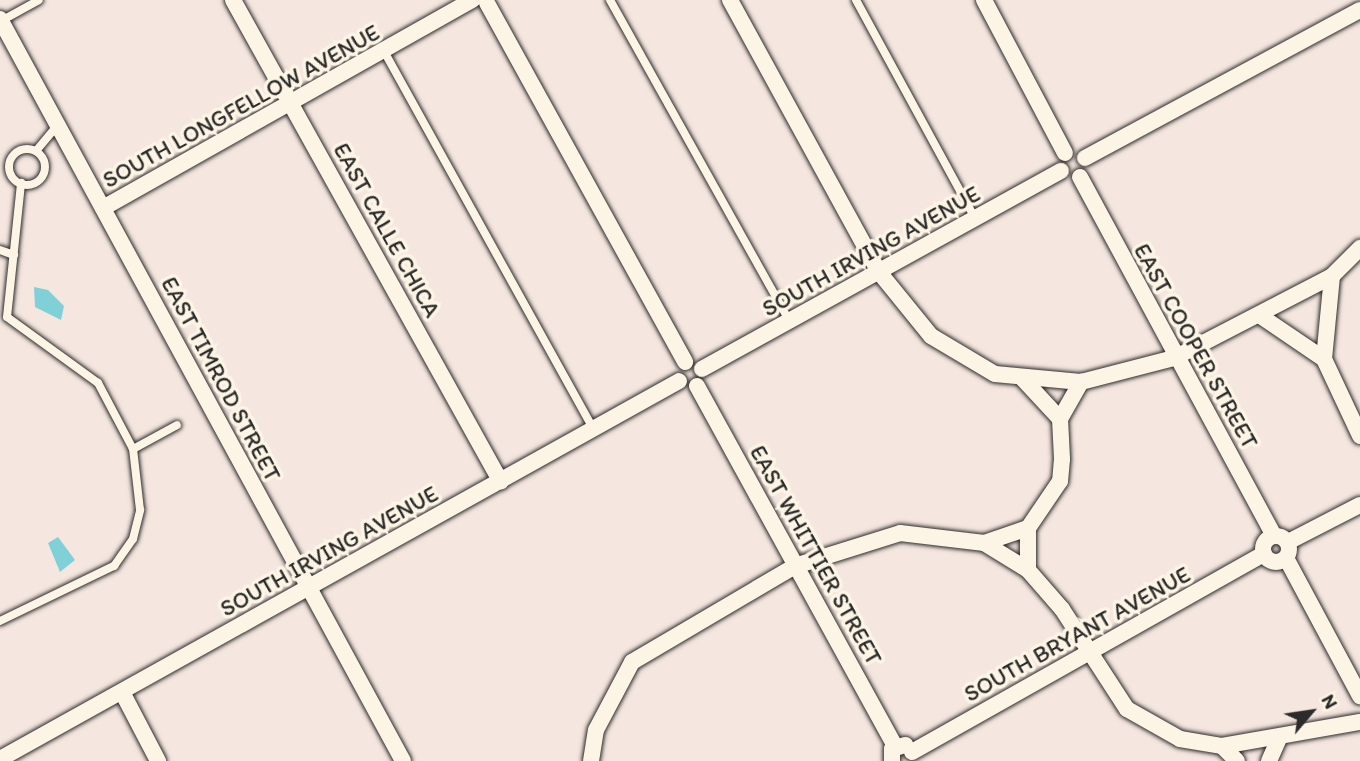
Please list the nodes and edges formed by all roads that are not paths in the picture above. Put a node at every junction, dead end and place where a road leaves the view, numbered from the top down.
1 (39, 0) edge
2 (233, 0) edge
3 (610, 0) edge
4 (730, 0) edge
5 (856, 0) edge
6 (984, 0) edge
7 (481, 1) edge
8 (1360, 10) edge
9 (1, 20) edge
10 (385, 53) junction
11 (291, 103) junction
12 (58, 124) junction
13 (36, 151) junction
14 (1065, 153) junction
15 (1085, 158) junction
16 (1061, 171) junction
17 (1080, 177) junction
18 (21, 183) junction
19 (103, 208) junction
20 (976, 220) junction
21 (1360, 248) edge
22 (0, 250) edge
23 (14, 255) junction
24 (879, 272) junction
25 (1332, 276) junction
26 (1262, 317) junction
27 (790, 322) junction
28 (1174, 358) junction
29 (1324, 359) junction
30 (685, 362) junction
31 (702, 369) junction
32 (1023, 379) junction
33 (679, 381) junction
34 (1081, 382) junction
35 (696, 386) junction
36 (1060, 419) junction
37 (177, 425) dead end
38 (594, 431) junction
39 (1360, 436) edge
40 (134, 449) junction
41 (500, 482) junction
42 (1360, 505) edge
43 (1028, 528) junction
44 (984, 543) junction
45 (1282, 546) junction
46 (795, 565) junction
47 (1028, 570) junction
48 (308, 588) junction
49 (0, 621) edge
50 (1088, 654) junction
51 (122, 692) junction
52 (1360, 696) edge
53 (1360, 722) edge
54 (1280, 736) junction
55 (1222, 746) junction
56 (893, 757) edge
57 (911, 757) edge
58 (0, 759) edge
59 (158, 761) edge
60 (403, 761) edge
61 (591, 761) edge
62 (1237, 761) edge
63 (1269, 761) edge

1 - 9 lane
2 - 11 street, EAST CALLE CHICA
3 - 27 lane
4 - 24 street
5 - 20 lane
6 - 14 street
7 - 10 street, SOUTH LONGFELLOW AVENUE
7 - 30 street
8 - 15 street
9 - 12 street, EAST TIMROD STREET
10 - 11 street, SOUTH LONGFELLOW AVENUE
10 - 38 lane
11 - 19 street, SOUTH LONGFELLOW AVENUE
11 - 41 street, EAST CALLE CHICA
12 - 13 lane
12 - 19 street, EAST TIMROD STREET
13 - 18 lane
13 - 18 lane
14 - 15 street
14 - 16 street
15 - 17 street
16 - 17 street
16 - 20 street, SOUTH IRVING AVENUE
17 - 28 street, EAST COOPER STREET
18 - 23 lane
19 - 48 street, EAST TIMROD STREET
20 - 24 street, SOUTH IRVING AVENUE
21 - 25 street
22 - 23 lane
23 - 40 lane
24 - 27 street, SOUTH IRVING AVENUE
24 - 32 street
25 - 26 street
25 - 29 street
26 - 28 street
26 - 29 street
27 - 31 street, SOUTH IRVING AVENUE
28 - 34 street
28 - 45 street, EAST COOPER STREET
29 - 39 street
30 - 31 street
30 - 33 street
31 - 35 street
32 - 34 street
32 - 36 street
33 - 35 street
33 - 38 street, SOUTH IRVING AVENUE
34 - 36 street
35 - 46 street, EAST WHITTIER STREET
36 - 43 street
37 - 40 lane
38 - 41 street, SOUTH IRVING AVENUE
40 - 49 lane
41 - 48 street, SOUTH IRVING AVENUE
42 - 45 street
43 - 44 street
43 - 47 street
44 - 46 street
44 - 47 street
45 - 50 street, SOUTH BRYANT AVENUE
45 - 52 street, EAST COOPER STREET
46 - 56 street, EAST WHITTIER STREET
46 - 61 street
47 - 50 street
48 - 51 street, SOUTH IRVING AVENUE
48 - 60 street, EAST TIMROD STREET
50 - 55 street
50 - 57 street, SOUTH BRYANT AVENUE
51 - 58 street, SOUTH IRVING AVENUE
51 - 59 street
53 - 54 street
54 - 55 street
54 - 63 street
55 - 62 street
56 - 57 street

